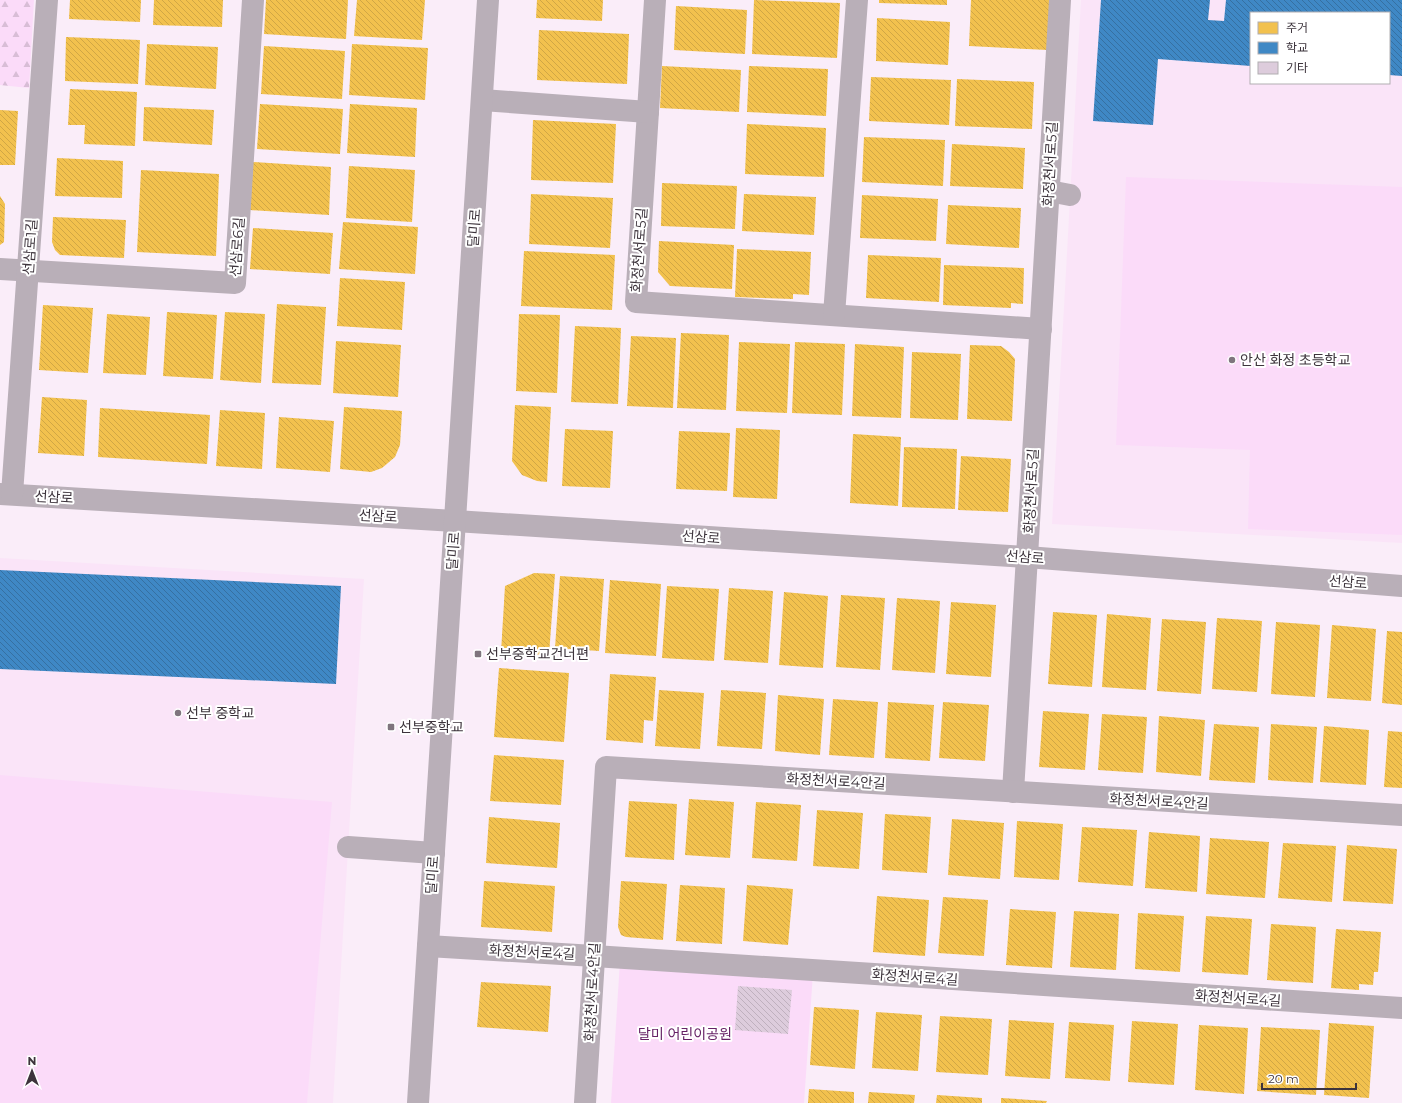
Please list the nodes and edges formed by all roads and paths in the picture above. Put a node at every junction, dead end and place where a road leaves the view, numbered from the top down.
1 (47, 0) edge
2 (252, 0) edge
3 (488, 0) edge
4 (655, 0) edge
5 (858, 0) edge
6 (1060, 0) edge
7 (482, 100) junction
8 (648, 112) junction
9 (1049, 191) junction
10 (1070, 195) dead end
11 (0, 269) edge
12 (28, 271) junction
13 (834, 315) junction
14 (1041, 329) junction
15 (6, 494) edge
16 (455, 521) junction
17 (1027, 557) junction
18 (1402, 586) edge
19 (1013, 792) junction
20 (1402, 815) edge
21 (348, 847) dead end
22 (434, 853) junction
23 (428, 946) junction
24 (594, 956) junction
25 (1402, 1008) edge
26 (418, 1103) edge
27 (585, 1103) edge

1 - 12 street, 선삼로1길
2 - 12 street, 선삼로6길
3 - 7 street, 달미로
4 - 8 street, 화정천서로5길
5 - 13 street
6 - 9 street, 화정천서로5길
7 - 8 street
7 - 16 street, 달미로
8 - 13 street, 화정천서로5길
9 - 10 street
9 - 14 street, 화정천서로5길
11 - 12 street, 선삼로6길
12 - 15 street, 선삼로1길
13 - 14 street, 화정천서로5길
14 - 17 street, 화정천서로5길
15 - 16 street, 선삼로
16 - 17 street, 선삼로
16 - 22 street, 달미로
17 - 18 street, 선삼로
17 - 19 street, 화정천서로5길
19 - 20 street, 화정천서로4안길
19 - 24 street, 화정천서로4안길
21 - 22 street
22 - 23 street, 달미로
23 - 24 street, 화정천서로4길
23 - 26 street, 달미로
24 - 25 street, 화정천서로4길
24 - 27 street, 화정천서로4안길

